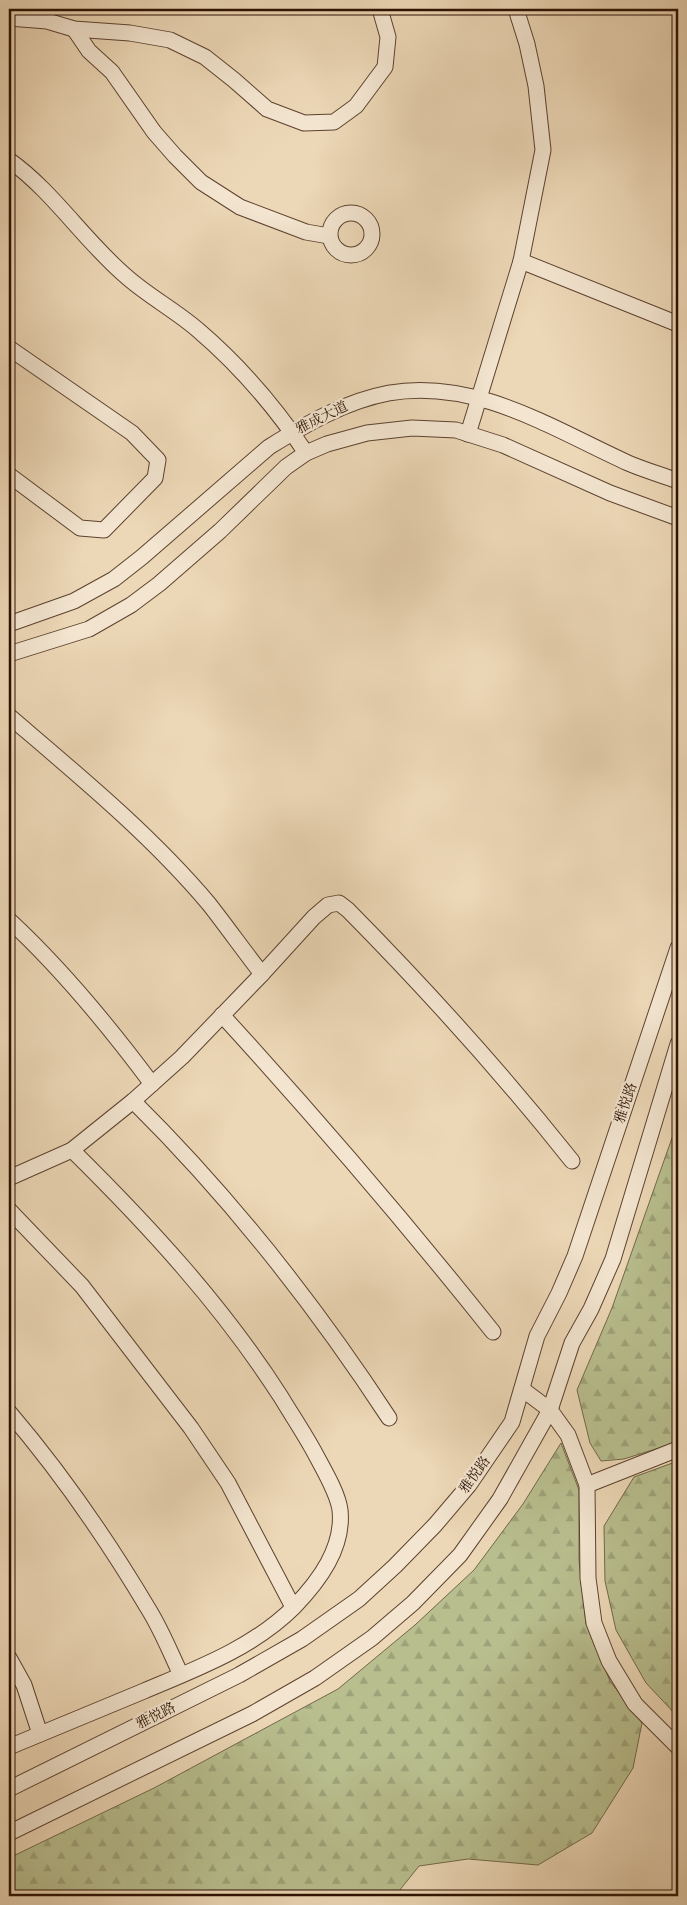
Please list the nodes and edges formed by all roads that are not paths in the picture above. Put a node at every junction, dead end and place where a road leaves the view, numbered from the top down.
1 (380, 9) edge
2 (516, 9) edge
3 (9, 18) edge
4 (74, 29) junction
5 (9, 160) edge
6 (329, 236) dead end
7 (521, 261) junction
8 (678, 324) edge
9 (9, 348) edge
10 (479, 398) junction
11 (292, 432) junction
12 (468, 434) junction
13 (306, 453) junction
14 (9, 475) edge
15 (678, 482) edge
16 (678, 518) edge
17 (9, 624) edge
18 (9, 654) edge
19 (9, 716) edge
20 (9, 920) edge
21 (678, 948) edge
22 (262, 974) junction
23 (222, 1015) junction
24 (678, 1044) edge
25 (152, 1084) junction
26 (133, 1102) junction
27 (72, 1150) junction
28 (572, 1161) dead end
29 (9, 1178) edge
30 (10, 1210) edge
31 (493, 1332) dead end
32 (522, 1389) junction
33 (550, 1410) junction
34 (9, 1412) edge
35 (389, 1418) dead end
36 (678, 1449) edge
37 (587, 1484) junction
38 (293, 1608) junction
39 (9, 1658) edge
40 (181, 1675) junction
41 (40, 1734) junction
42 (9, 1747) edge
43 (678, 1747) edge
44 (9, 1789) edge
45 (9, 1833) edge

1 - 4 street
2 - 7 street
3 - 4 street
4 - 6 street
5 - 11 street
7 - 8 street
7 - 10 street
9 - 14 street
10 - 11 street, 雅成大道
10 - 12 street
10 - 15 street, 雅成大道
11 - 13 street
11 - 17 street, 雅成大道
12 - 13 street
12 - 16 street
13 - 18 street
19 - 22 street
20 - 25 street
21 - 32 street, 雅悦路
22 - 23 street
22 - 28 street
23 - 25 street
23 - 31 street
24 - 33 street
25 - 26 street
26 - 27 street
26 - 35 street
27 - 29 street
27 - 38 street
30 - 38 street
32 - 33 street
32 - 44 street, 雅悦路
33 - 37 street
33 - 45 street
34 - 40 street
36 - 37 street
37 - 43 street
38 - 40 street
39 - 41 street
40 - 41 street
41 - 42 street

